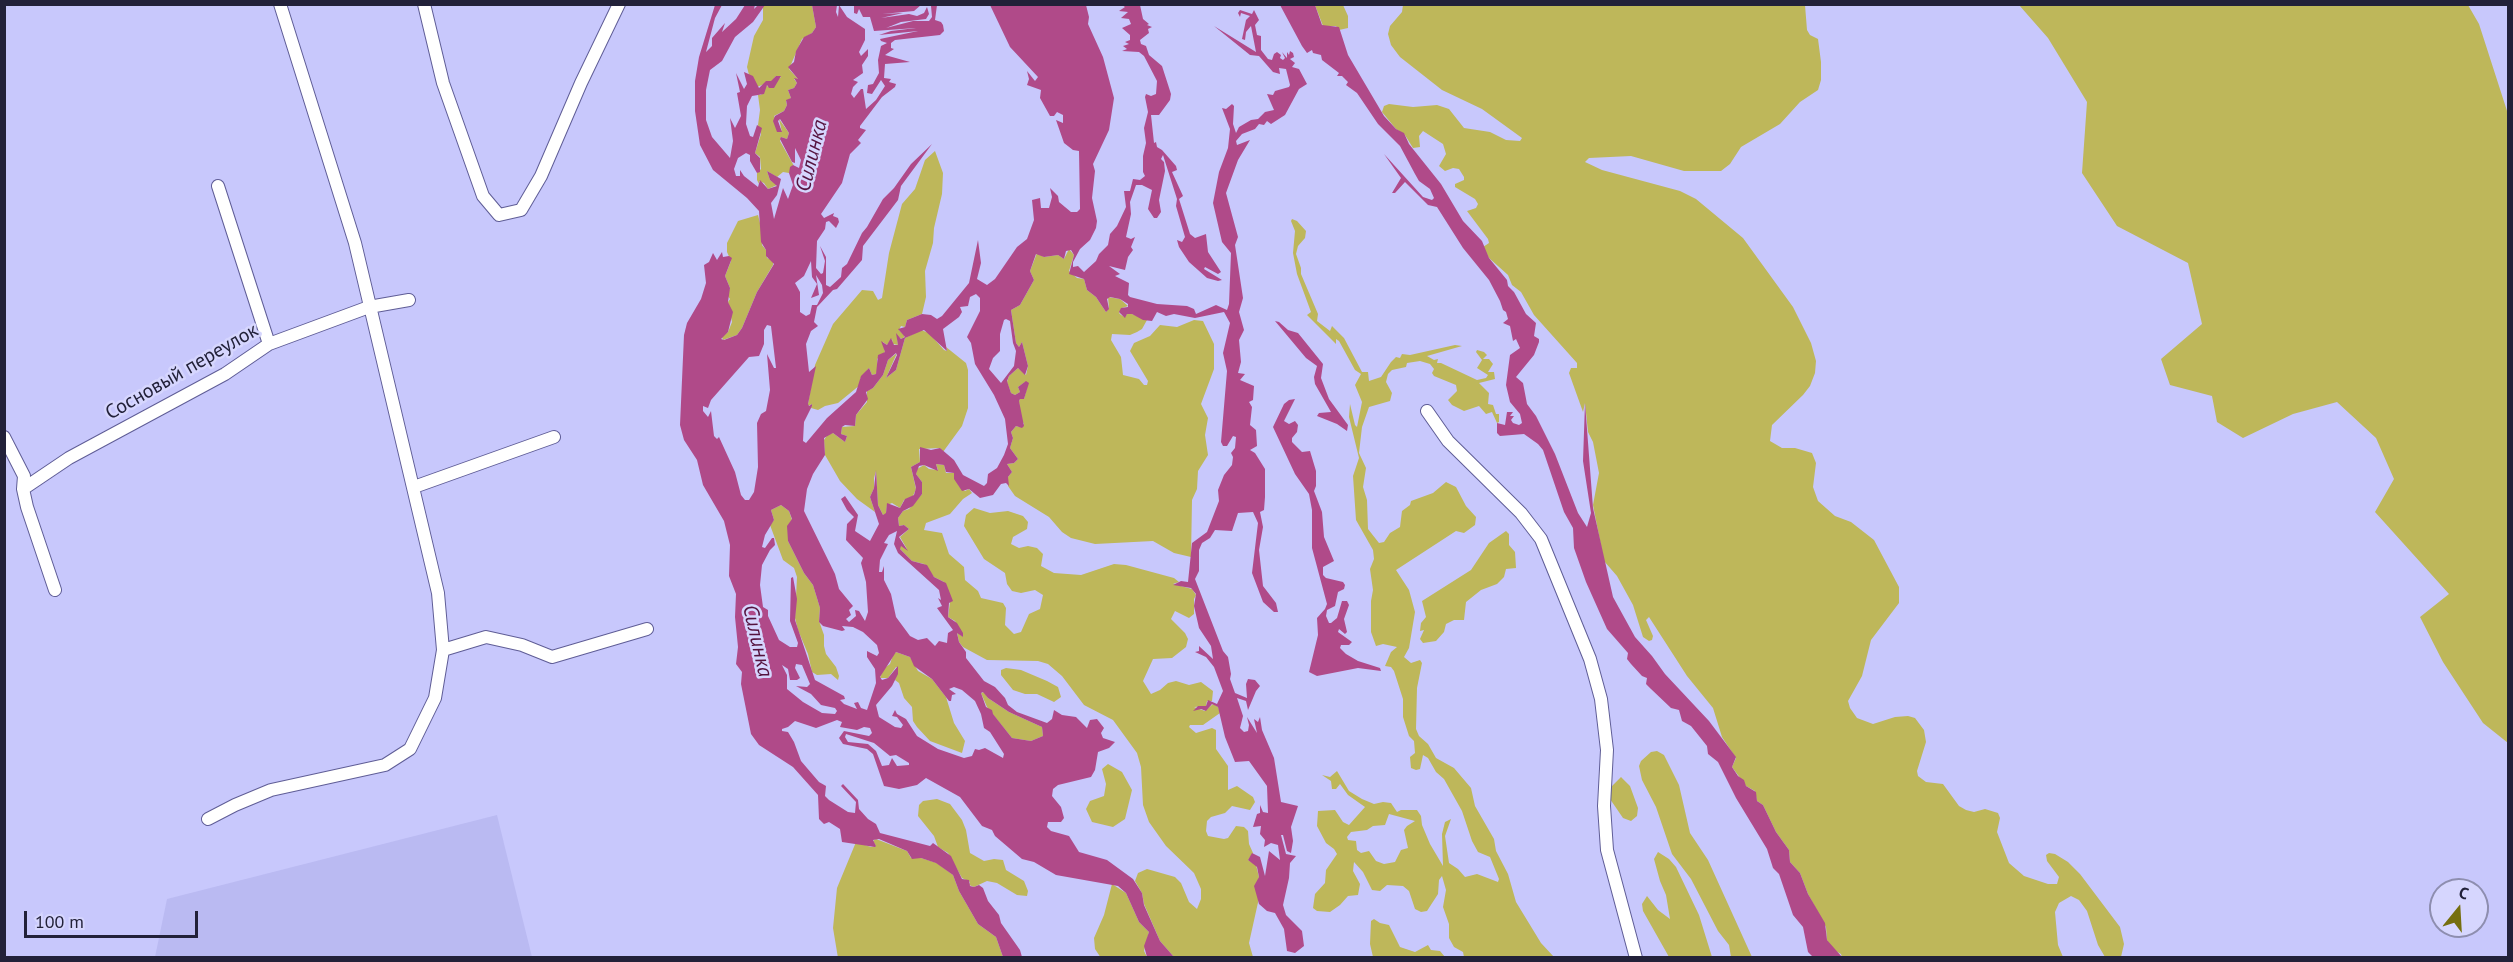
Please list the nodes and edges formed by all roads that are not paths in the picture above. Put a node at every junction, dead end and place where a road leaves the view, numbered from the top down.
1 (280, 4) edge
2 (424, 4) edge
3 (619, 4) edge
4 (218, 186) dead end
5 (409, 300) dead end
6 (369, 307) junction
7 (269, 344) junction
8 (1427, 411) dead end
9 (4, 437) edge
10 (554, 437) dead end
11 (414, 488) junction
12 (23, 489) junction
13 (55, 590) dead end
14 (647, 629) dead end
15 (443, 650) junction
16 (208, 819) dead end
17 (1636, 957) edge

1 - 6 street
2 - 3 street
4 - 7 street
5 - 6 street, Сосновый переулок
6 - 7 street, Сосновый переулок
6 - 11 street
7 - 12 street, Сосновый переулок
8 - 17 street
9 - 12 street
10 - 11 street
11 - 15 street
12 - 13 street
14 - 15 street
15 - 16 street

